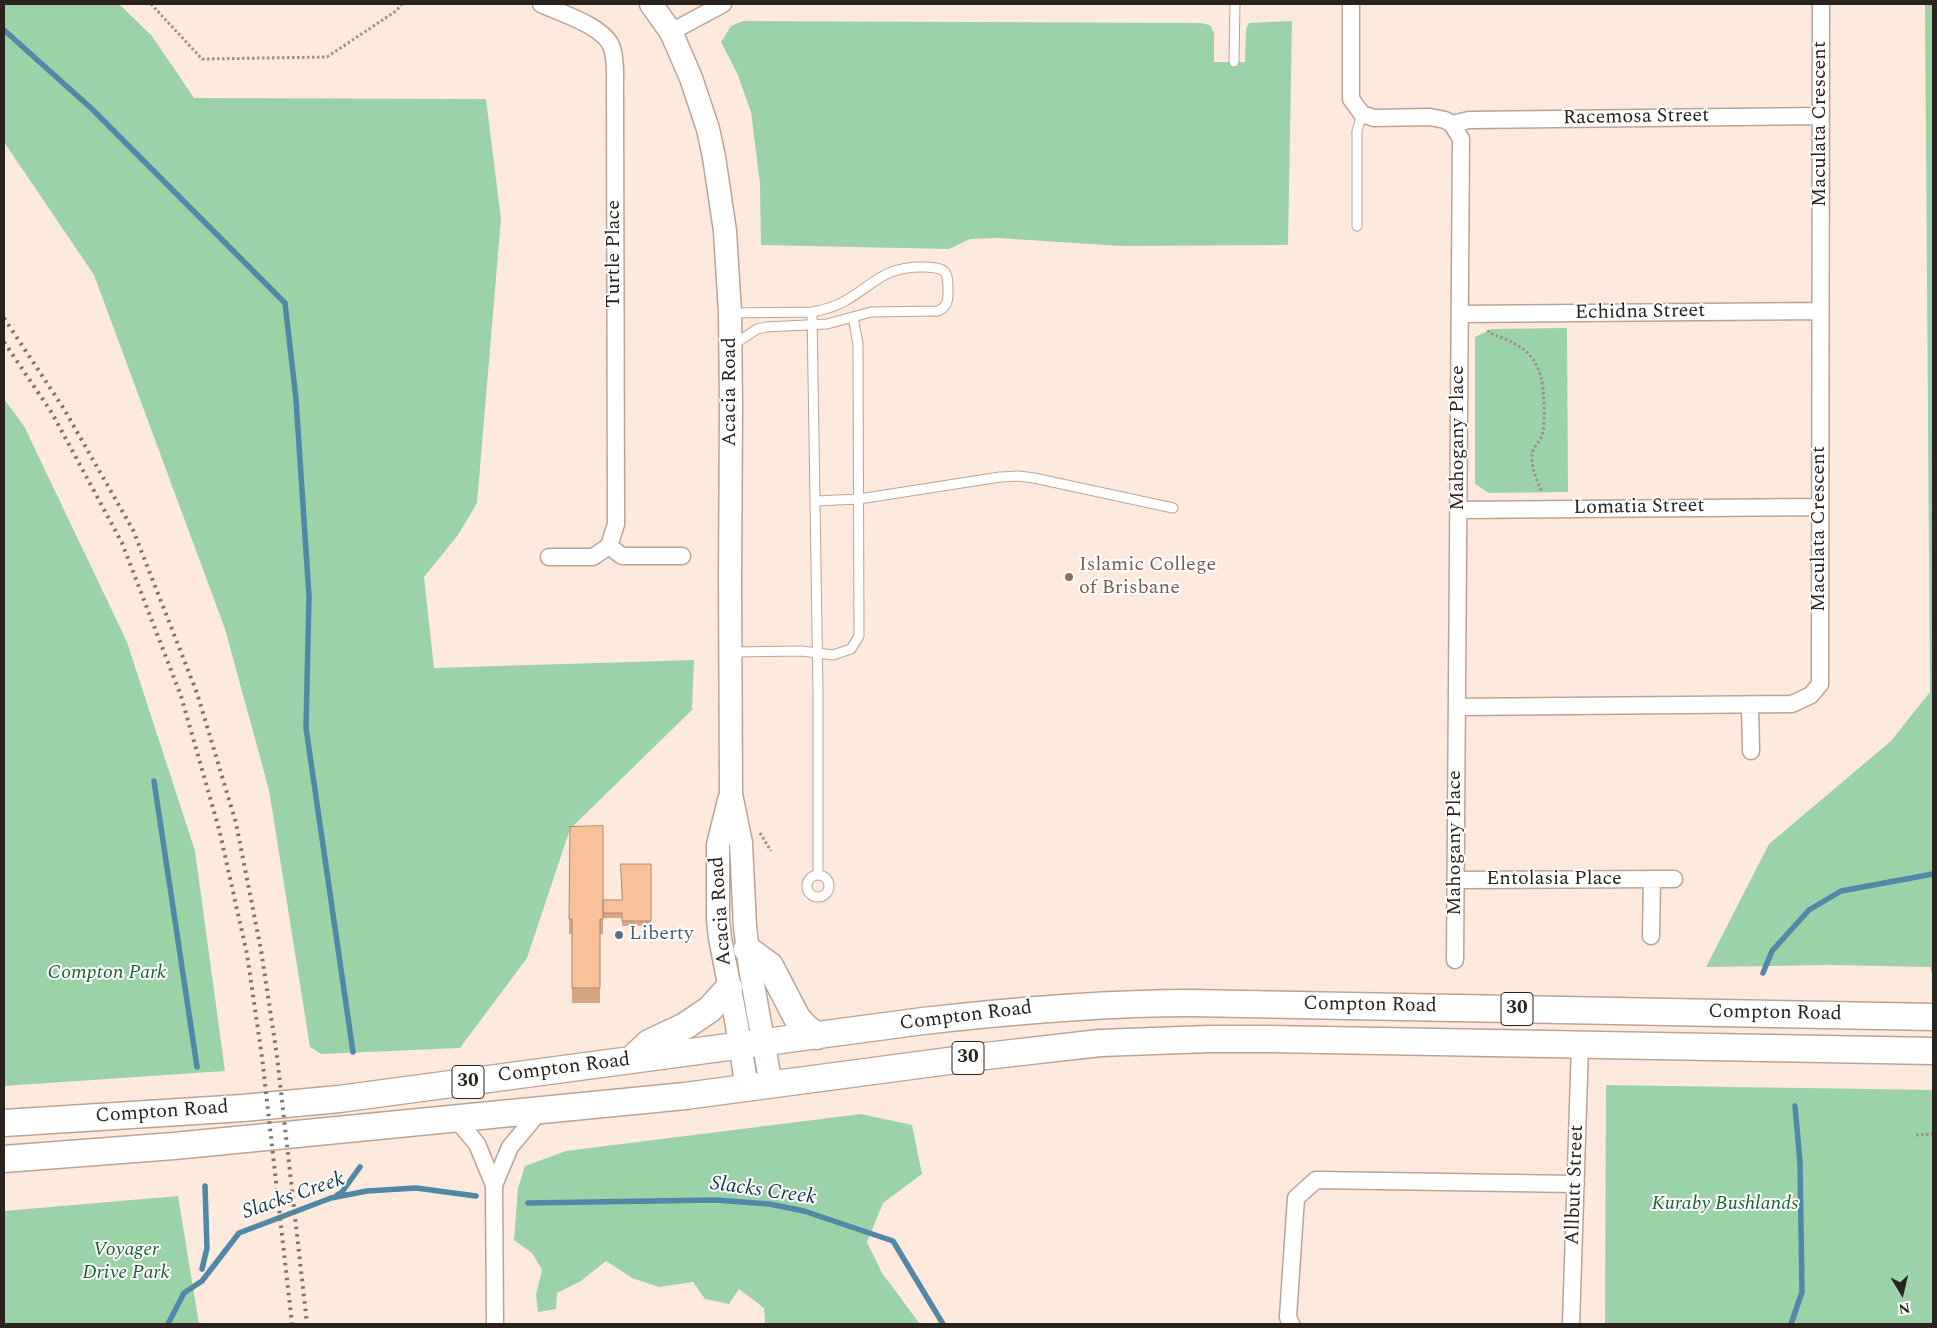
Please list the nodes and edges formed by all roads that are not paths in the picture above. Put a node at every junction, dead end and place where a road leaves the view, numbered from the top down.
1 (541, 4) edge
2 (651, 4) edge
3 (723, 4) edge
4 (1236, 4) edge
5 (1351, 4) edge
6 (1821, 4) edge
7 (671, 32) junction
8 (1234, 62) dead end
9 (1362, 114) junction
10 (1821, 116) junction
11 (1452, 124) junction
12 (1357, 226) dead end
13 (1820, 311) junction
14 (812, 312) junction
15 (730, 313) junction
16 (1460, 314) junction
17 (853, 317) junction
18 (812, 325) junction
19 (731, 346) junction
20 (859, 500) junction
21 (816, 501) junction
22 (1820, 507) junction
23 (1173, 508) dead end
24 (1458, 510) junction
25 (609, 546) junction
26 (682, 556) dead end
27 (549, 557) dead end
28 (730, 652) junction
29 (817, 653) junction
30 (1750, 705) junction
31 (1457, 707) junction
32 (1751, 751) dead end
33 (731, 794) junction
34 (818, 875) dead end
35 (1652, 879) junction
36 (1674, 879) dead end
37 (1456, 880) junction
38 (1651, 936) dead end
39 (747, 949) junction
40 (1455, 960) dead end
41 (729, 988) junction
42 (1933, 1017) edge
43 (817, 1036) junction
44 (752, 1044) junction
45 (1580, 1045) junction
46 (1933, 1051) edge
47 (629, 1061) junction
48 (759, 1086) junction
49 (540, 1111) junction
50 (456, 1119) junction
51 (4, 1124) edge
52 (4, 1159) edge
53 (1576, 1184) junction
54 (494, 1185) junction
55 (496, 1324) edge
56 (1291, 1324) edge
57 (1571, 1324) edge

1 - 25 street, Turtle Place
2 - 7 street, Acacia Road
3 - 7 street
4 - 8 lane
5 - 9 street
6 - 10 street, Maculata Crescent
7 - 15 street, Acacia Road
9 - 11 street
9 - 12 lane
10 - 11 street, Racemosa Street
10 - 13 street, Maculata Crescent
11 - 16 street, Mahogany Place
13 - 16 street, Echidna Street
13 - 22 street, Maculata Crescent
14 - 15 lane
14 - 17 lane
14 - 18 lane
15 - 19 street, Acacia Road
16 - 24 street, Mahogany Place
17 - 18 lane
17 - 20 lane
18 - 19 lane
18 - 21 lane
19 - 28 street, Acacia Road
20 - 21 lane
20 - 23 lane
20 - 29 lane
21 - 29 lane
22 - 24 street, Lomatia Street
22 - 30 street, Maculata Crescent
24 - 31 street, Mahogany Place
25 - 26 street
25 - 27 street
28 - 29 lane
28 - 33 street, Acacia Road
29 - 34 lane
30 - 31 street, Maculata Crescent
30 - 32 street
31 - 37 street, Mahogany Place
33 - 39 street, Acacia Road
33 - 41 street, Acacia Road
35 - 36 street, Entolasia Place
35 - 37 street, Entolasia Place
35 - 38 street, Entolasia Place
37 - 40 street, Mahogany Place
39 - 43 main road
39 - 44 street, Acacia Road
41 - 44 street, Acacia Road
41 - 47 main road
42 - 43 main road, Compton Road / 30
43 - 44 main road, Compton Road / 30
44 - 47 main road, Compton Road / 30
44 - 48 street, Acacia Road
45 - 46 main road, Compton Road / 30
45 - 48 main road, Compton Road / 30
45 - 53 street, Allbutt Street
47 - 51 main road, Compton Road / 30
48 - 49 main road, Compton Road / 30
49 - 50 main road, Compton Road / 30
49 - 54 street
50 - 52 main road, Compton Road / 30
50 - 54 street
53 - 56 street
53 - 57 street, Allbutt Street
54 - 55 street

